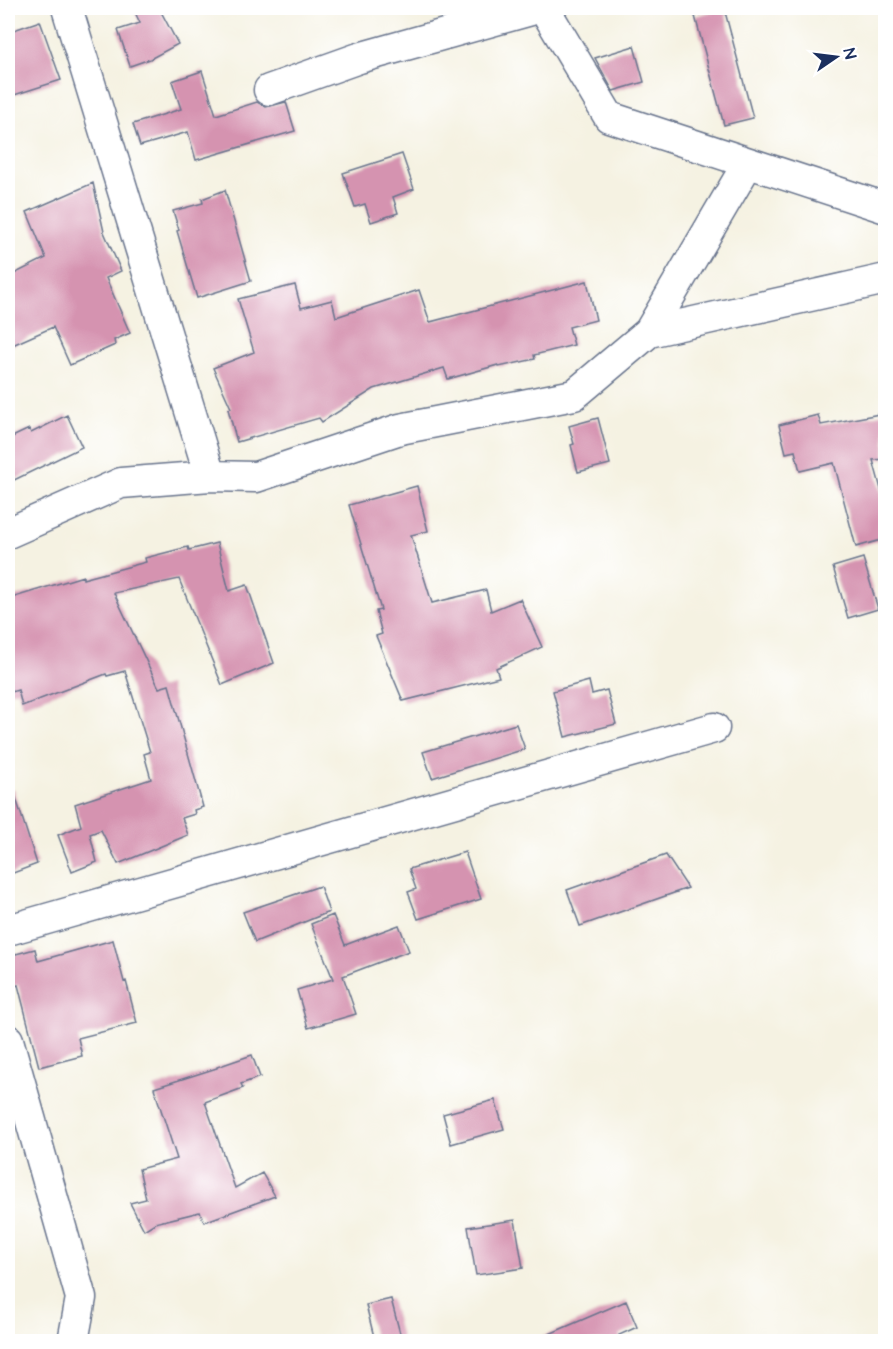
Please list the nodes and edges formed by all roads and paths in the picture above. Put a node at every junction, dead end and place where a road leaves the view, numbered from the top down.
1 (67, 8) edge
2 (538, 8) edge
3 (544, 8) edge
4 (269, 90) dead end
5 (748, 164) junction
6 (885, 208) edge
7 (885, 279) edge
8 (650, 332) junction
9 (210, 476) junction
10 (8, 533) edge
11 (714, 728) dead end
12 (8, 930) edge
13 (8, 1040) edge
14 (74, 1340) edge

1 - 9 street
2 - 4 street
3 - 5 street
5 - 6 street
5 - 8 street
7 - 8 street
8 - 9 street
9 - 10 street
11 - 12 street
13 - 14 street

